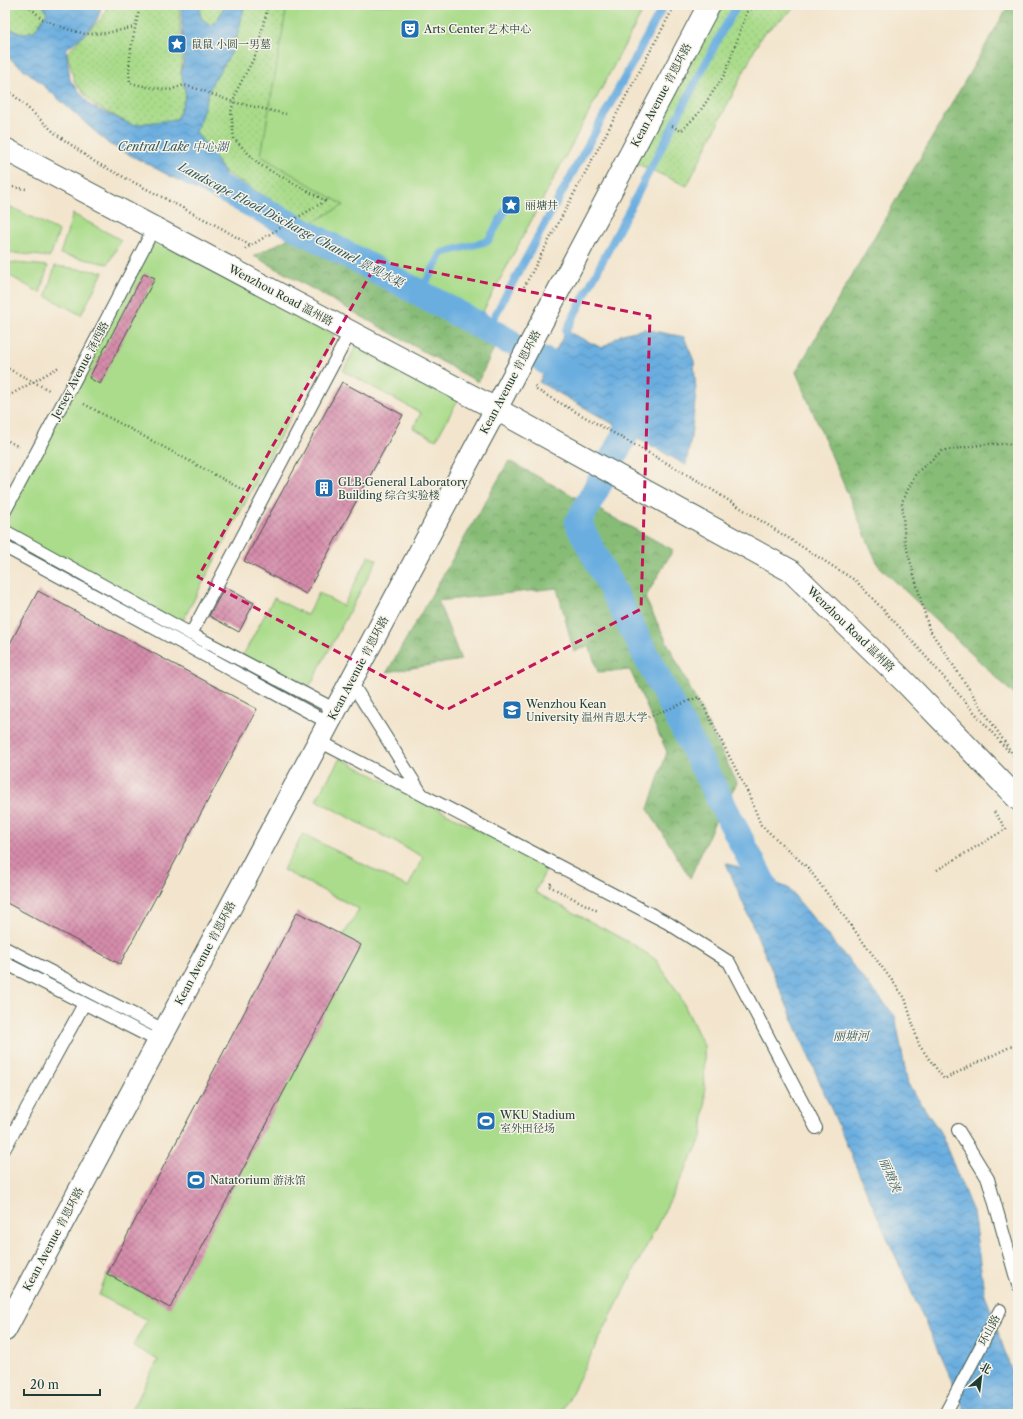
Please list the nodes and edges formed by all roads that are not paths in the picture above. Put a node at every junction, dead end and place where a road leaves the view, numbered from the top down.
1 (708, 5) edge
2 (5, 149) edge
3 (154, 228) junction
4 (350, 332) junction
5 (496, 409) junction
6 (5, 511) edge
7 (5, 531) edge
8 (5, 547) edge
9 (191, 634) junction
10 (351, 682) junction
11 (328, 724) junction
12 (421, 794) junction
13 (1018, 800) edge
14 (5, 948) edge
15 (5, 963) edge
16 (84, 1004) junction
17 (161, 1036) junction
18 (816, 1128) dead end
19 (958, 1130) dead end
20 (5, 1148) edge
21 (1018, 1285) edge
22 (1000, 1310) dead end
23 (5, 1330) edge
24 (945, 1414) edge

1 - 5 street, Kean Avenue 肯恩环路
2 - 3 street, Wenzhou Road 温州路
3 - 4 street, Wenzhou Road 温州路
3 - 6 lane, Jersey Avenue 泽西路
4 - 5 street, Wenzhou Road 温州路
4 - 9 lane
5 - 10 street, Kean Avenue 肯恩环路
5 - 13 street, Wenzhou Road 温州路
7 - 9 lane
8 - 11 lane
9 - 11 lane
10 - 11 street, Kean Avenue 肯恩环路
10 - 12 lane
11 - 12 lane
11 - 17 street, Kean Avenue 肯恩环路
12 - 18 lane
14 - 17 lane
15 - 16 lane
16 - 17 lane
16 - 20 lane
17 - 23 street, Kean Avenue 肯恩环路
19 - 21 lane
22 - 24 lane, 环山路

